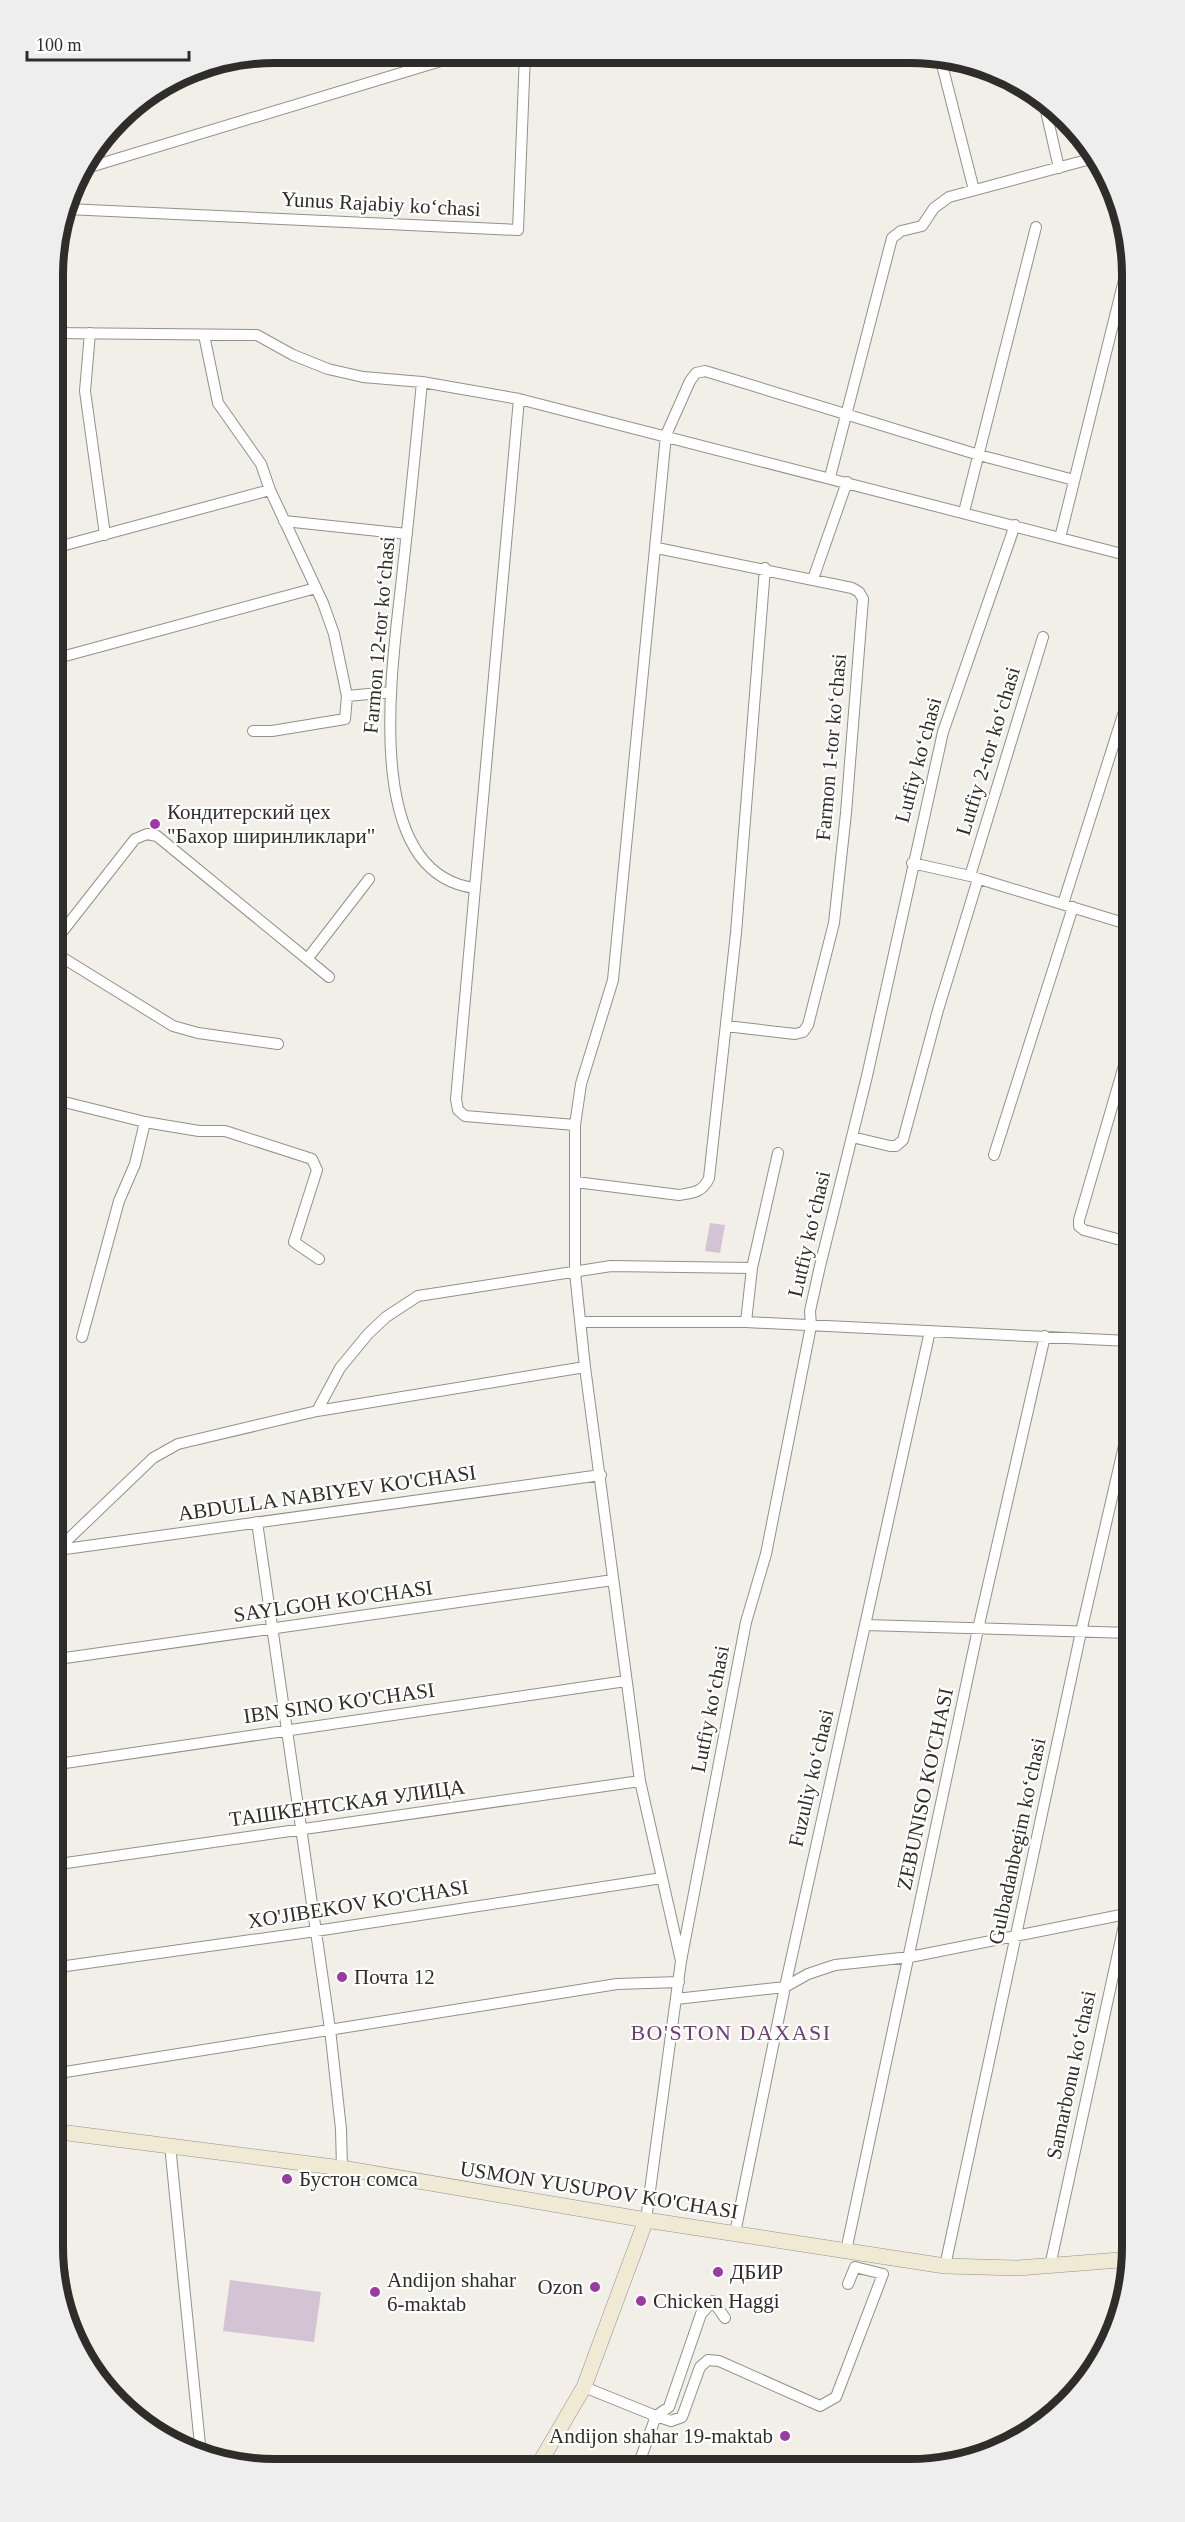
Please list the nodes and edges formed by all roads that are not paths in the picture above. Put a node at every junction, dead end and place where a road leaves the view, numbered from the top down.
1 (435, 63) edge
2 (525, 63) edge
3 (942, 66) edge
4 (1046, 113) edge
5 (1088, 160) edge
6 (93, 166) edge
7 (1059, 168) junction
8 (974, 190) junction
9 (74, 208) edge
10 (1036, 227) dead end
11 (1122, 288) edge
12 (1122, 320) edge
13 (1113, 322) junction
14 (63, 333) edge
15 (90, 333) junction
16 (204, 335) junction
17 (423, 382) junction
18 (519, 399) junction
19 (845, 415) junction
20 (666, 435) junction
21 (979, 455) junction
22 (830, 477) junction
23 (1074, 480) junction
24 (847, 482) junction
25 (270, 490) junction
26 (964, 512) junction
27 (284, 521) junction
28 (1015, 525) junction
29 (407, 534) junction
30 (105, 535) junction
31 (1060, 538) junction
32 (63, 546) edge
33 (657, 548) junction
34 (1122, 554) edge
35 (765, 568) junction
36 (813, 579) junction
37 (315, 588) junction
38 (1043, 637) dead end
39 (63, 657) edge
40 (391, 692) junction
41 (347, 696) junction
42 (1122, 716) edge
43 (253, 731) dead end
44 (912, 863) junction
45 (974, 878) junction
46 (369, 879) dead end
47 (475, 888) junction
48 (1068, 905) junction
49 (1122, 922) edge
50 (63, 931) edge
51 (63, 957) edge
52 (308, 958) junction
53 (329, 977) dead end
54 (726, 1026) junction
55 (278, 1044) dead end
56 (1122, 1072) edge
57 (63, 1102) edge
58 (145, 1122) junction
59 (575, 1125) junction
60 (852, 1137) junction
61 (778, 1153) dead end
62 (994, 1155) dead end
63 (576, 1182) junction
64 (1122, 1240) edge
65 (319, 1259) dead end
66 (752, 1268) junction
67 (575, 1273) junction
68 (582, 1322) junction
69 (746, 1322) junction
70 (812, 1326) junction
71 (930, 1331) junction
72 (1045, 1336) junction
73 (82, 1337) dead end
74 (1122, 1341) edge
75 (585, 1367) junction
76 (316, 1411) junction
77 (1122, 1454) edge
78 (601, 1475) junction
79 (257, 1522) junction
80 (63, 1544) edge
81 (63, 1549) edge
82 (613, 1580) junction
83 (865, 1625) junction
84 (978, 1629) junction
85 (272, 1630) junction
86 (1081, 1632) junction
87 (1122, 1633) edge
88 (63, 1658) edge
89 (626, 1682) junction
90 (287, 1730) junction
91 (63, 1763) edge
92 (640, 1781) junction
93 (301, 1830) junction
94 (63, 1863) edge
95 (662, 1878) junction
96 (1122, 1915) edge
97 (316, 1931) junction
98 (1018, 1935) junction
99 (1122, 1945) edge
100 (910, 1957) junction
101 (681, 1960) junction
102 (63, 1966) edge
103 (679, 1982) junction
104 (784, 1987) junction
105 (676, 1999) junction
106 (330, 2029) junction
107 (63, 2072) edge
108 (63, 2132) edge
109 (170, 2145) junction
110 (342, 2169) junction
111 (646, 2220) junction
112 (735, 2234) junction
113 (846, 2251) junction
114 (1122, 2260) edge
115 (945, 2266) junction
116 (1050, 2266) junction
117 (848, 2284) dead end
118 (725, 2318) dead end
119 (584, 2387) junction
120 (656, 2416) junction
121 (200, 2445) edge
122 (542, 2459) edge
123 (640, 2459) edge

1 - 6 street
2 - 9 street, Yunus Rajabiy koʻchasi
3 - 8 street
4 - 7 street
5 - 7 street
7 - 8 street
8 - 19 street
10 - 21 street
11 - 13 street
12 - 13 street
13 - 23 street
14 - 15 street
15 - 16 street
15 - 30 street
16 - 17 street
16 - 25 street
17 - 18 street
17 - 29 street, Farmon 12-tor koʻchasi
18 - 20 street
18 - 47 street
19 - 20 street
19 - 21 street
19 - 22 street
20 - 22 street
20 - 33 street
21 - 23 street
21 - 26 street
22 - 24 street
23 - 31 street
24 - 26 street
24 - 36 street
25 - 27 street
25 - 30 street
26 - 28 street
27 - 29 street
27 - 37 street
28 - 31 street
28 - 44 street, Lutfiy koʻchasi
29 - 40 street, Farmon 12-tor koʻchasi
30 - 32 street
31 - 34 street
33 - 35 street, Farmon 1-tor koʻchasi
33 - 59 street
35 - 36 street, Farmon 1-tor koʻchasi
35 - 54 street
36 - 54 street, Farmon 1-tor koʻchasi
37 - 39 street
37 - 41 street
38 - 45 street, Lutfiy 2-tor koʻchasi
40 - 41 street
40 - 47 street, Farmon 12-tor koʻchasi
41 - 43 street
42 - 48 street
44 - 45 street
44 - 60 street, Lutfiy koʻchasi
45 - 48 street
45 - 60 street, Lutfiy 2-tor koʻchasi
46 - 52 street
47 - 59 street
48 - 49 street
48 - 62 street
50 - 52 street
51 - 55 street
52 - 53 street
54 - 63 street
56 - 64 street
57 - 58 street
58 - 65 street
58 - 73 street
59 - 63 street
60 - 70 street, Lutfiy koʻchasi
61 - 66 street
63 - 67 street
66 - 67 street
66 - 69 street
67 - 68 street
67 - 76 street
68 - 69 street
68 - 75 street
69 - 70 street
70 - 71 street
70 - 101 street, Lutfiy koʻchasi
71 - 72 street
71 - 83 street, Fuzuliy koʻchasi
72 - 74 street
72 - 84 street, ZEBUNISO KO'CHASI
75 - 76 street
75 - 78 street
76 - 80 street
77 - 86 street, Gulbadanbegim koʻchasi
78 - 79 street, ABDULLA NABIYEV KO'CHASI
78 - 82 street
79 - 81 street, ABDULLA NABIYEV KO'CHASI
79 - 85 street
82 - 85 street, SAYLGOH KO'CHASI
82 - 89 street
83 - 84 street
83 - 104 street, Fuzuliy koʻchasi
84 - 86 street
84 - 100 street, ZEBUNISO KO'CHASI
85 - 88 street, SAYLGOH KO'CHASI
85 - 90 street
86 - 87 street
86 - 98 street, Gulbadanbegim koʻchasi
89 - 90 street, IBN SINO KO'CHASI
89 - 92 street
90 - 91 street, IBN SINO KO'CHASI
90 - 93 street
92 - 93 street, ТАШКЕНТСКАЯ УЛИЦА
92 - 95 street
93 - 94 street, ТАШКЕНТСКАЯ УЛИЦА
93 - 97 street
95 - 97 street, XO'JIBEKOV KO'CHASI
95 - 101 street
96 - 98 street
97 - 102 street, XO'JIBEKOV KO'CHASI
97 - 106 street
98 - 100 street
98 - 115 street, Gulbadanbegim koʻchasi
99 - 116 street, Samarbonu koʻchasi
100 - 104 street
100 - 113 street, ZEBUNISO KO'CHASI
101 - 103 street
103 - 105 street
103 - 106 street
104 - 105 street
104 - 112 street, Fuzuliy koʻchasi
105 - 111 street
106 - 107 street
106 - 110 street
108 - 109 main road, USMON YUSUPOV KO'CHASI
109 - 110 main road, USMON YUSUPOV KO'CHASI
109 - 121 street
110 - 111 main road, USMON YUSUPOV KO'CHASI
111 - 112 main road, USMON YUSUPOV KO'CHASI
111 - 119 main road
112 - 113 main road, USMON YUSUPOV KO'CHASI
113 - 115 main road, USMON YUSUPOV KO'CHASI
114 - 116 main road, USMON YUSUPOV KO'CHASI
115 - 116 main road, USMON YUSUPOV KO'CHASI
117 - 120 street
118 - 120 street
119 - 120 street
119 - 122 main road
120 - 123 street

